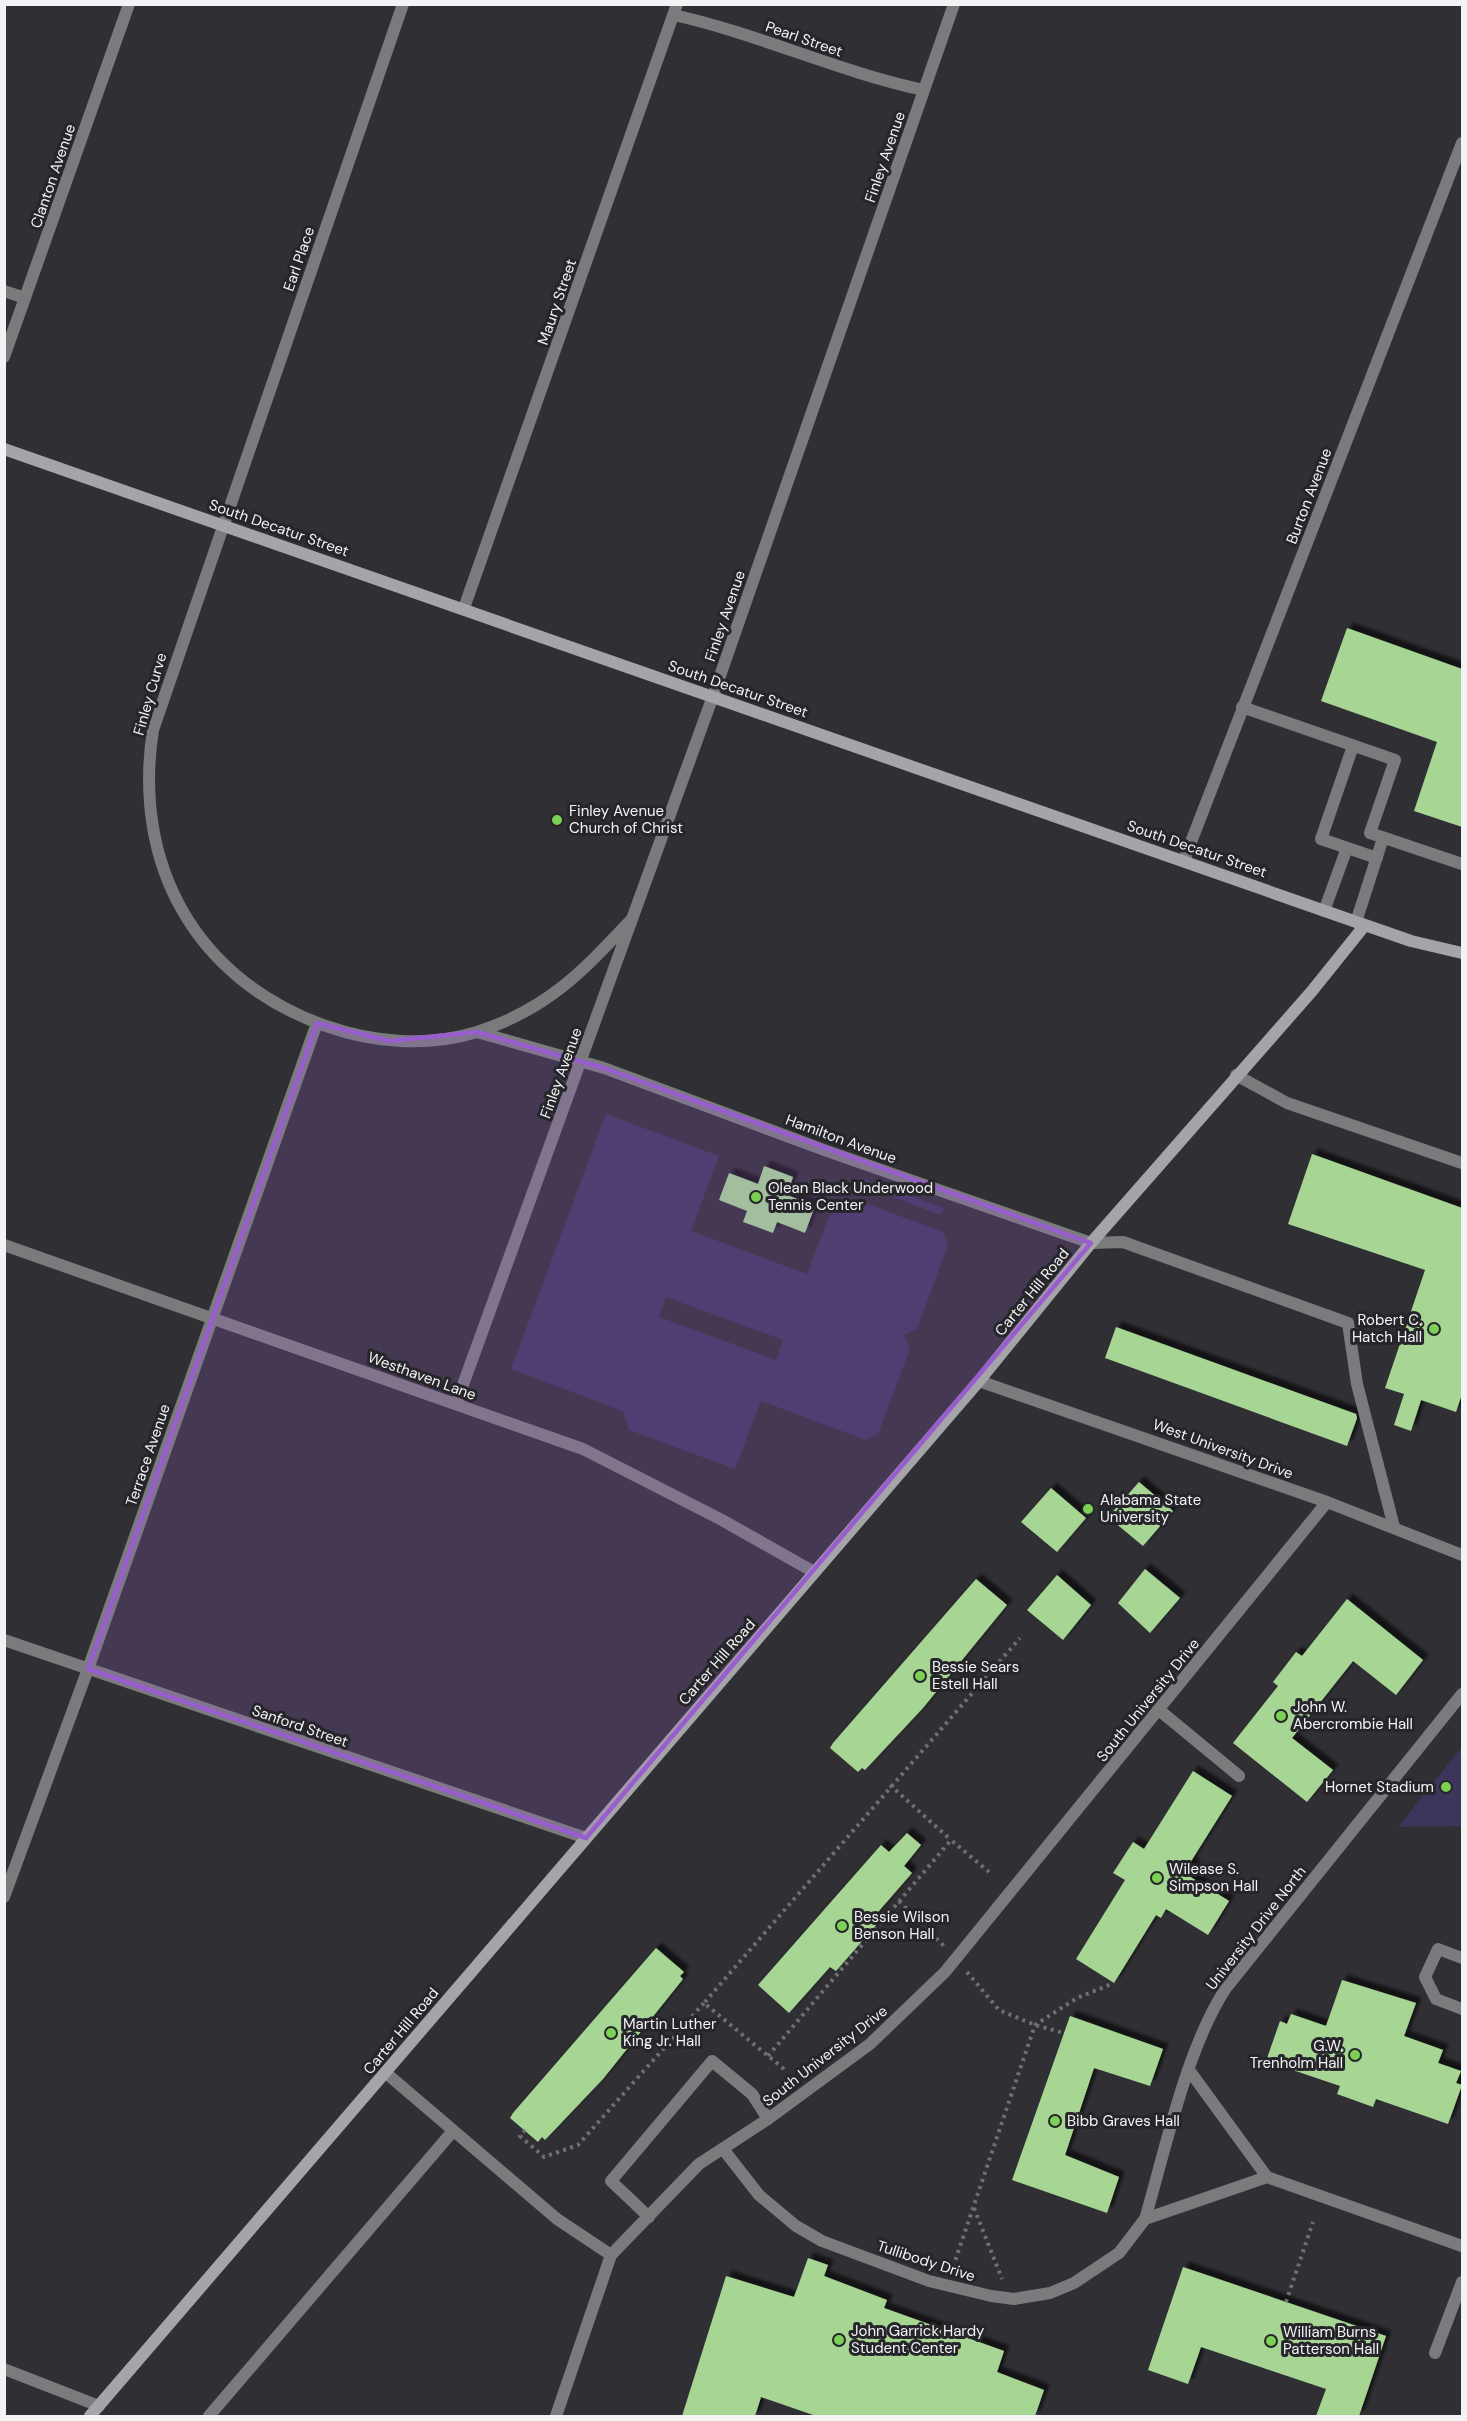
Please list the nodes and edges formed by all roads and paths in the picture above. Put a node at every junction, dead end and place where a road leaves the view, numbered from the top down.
1 (129, 4) edge
2 (404, 4) edge
3 (954, 4) edge
4 (675, 10) edge
5 (924, 90) junction
6 (1462, 143) edge
7 (4, 291) edge
8 (25, 298) junction
9 (4, 357) edge
10 (4, 449) edge
11 (223, 524) junction
12 (464, 608) junction
13 (713, 696) junction
14 (1242, 707) junction
15 (1353, 746) junction
16 (1383, 838) junction
17 (1347, 848) junction
18 (1377, 858) junction
19 (1184, 860) junction
20 (1462, 864) edge
21 (1324, 910) junction
22 (632, 919) junction
23 (1360, 923) junction
24 (1462, 953) edge
25 (317, 1023) junction
26 (477, 1032) junction
27 (580, 1062) junction
28 (1236, 1075) junction
29 (1462, 1163) edge
30 (1091, 1243) junction
31 (4, 1245) edge
32 (212, 1317) junction
33 (979, 1381) junction
34 (456, 1404) junction
35 (1327, 1502) junction
36 (1394, 1527) junction
37 (1458, 1555) edge
38 (1462, 1566) edge
39 (814, 1572) junction
40 (1020, 1638) dead end
41 (4, 1640) edge
42 (88, 1669) junction
43 (1462, 1694) edge
44 (1160, 1710) junction
45 (1239, 1776) dead end
46 (890, 1785) junction
47 (586, 1838) junction
48 (951, 1840) junction
49 (989, 1872) dead end
50 (4, 1897) edge
51 (899, 1901) junction
52 (1462, 1958) edge
53 (955, 1960) junction
54 (1114, 1983) dead end
55 (704, 2002) junction
56 (1462, 2009) edge
57 (1035, 2025) junction
58 (1064, 2033) dead end
59 (768, 2056) junction
60 (784, 2069) dead end
61 (1189, 2070) junction
62 (386, 2073) junction
63 (768, 2120) junction
64 (525, 2130) dead end
65 (453, 2131) junction
66 (723, 2149) junction
67 (1267, 2176) junction
68 (974, 2207) junction
69 (649, 2217) junction
70 (1145, 2219) junction
71 (1313, 2222) dead end
72 (1462, 2246) edge
73 (611, 2255) junction
74 (953, 2267) dead end
75 (1002, 2279) dead end
76 (1462, 2282) edge
77 (1286, 2302) dead end
78 (1435, 2353) dead end
79 (4, 2369) edge
80 (99, 2406) junction
81 (90, 2416) edge
82 (209, 2416) edge
83 (556, 2416) edge

1 - 8 street, Clanton Avenue
2 - 11 street, Earl Place
3 - 5 street, Finley Avenue
4 - 5 street, Pearl Street
4 - 12 street, Maury Street
5 - 13 street, Finley Avenue
6 - 14 street, Burton Avenue
7 - 8 street
8 - 9 street, Clanton Avenue
10 - 11 main road, South Decatur Street
11 - 12 main road, South Decatur Street
11 - 25 street, Finley Curve
12 - 13 main road, South Decatur Street
13 - 19 main road, South Decatur Street
13 - 22 street, Finley Avenue
14 - 15 street
14 - 19 street, Burton Avenue
15 - 16 street
15 - 17 street
16 - 18 street
16 - 20 street
17 - 18 street
17 - 21 street
18 - 23 street
19 - 21 main road, South Decatur Street
21 - 23 main road, South Decatur Street
22 - 26 street, Finley Curve
22 - 27 street, Finley Avenue
23 - 24 main road, South Decatur Street
23 - 28 main road, Carter Hill Road
25 - 26 street, Finley Curve
25 - 32 street, Terrace Avenue
26 - 27 street, Hamilton Avenue
27 - 30 street, Hamilton Avenue
27 - 34 street, Finley Avenue
28 - 29 street
28 - 30 main road, Carter Hill Road
30 - 33 main road, Carter Hill Road
30 - 36 street
31 - 32 street, Westhaven Lane
32 - 34 street, Westhaven Lane
32 - 42 street, Terrace Avenue
33 - 35 street, West University Drive
33 - 39 main road, Carter Hill Road
34 - 39 street, Westhaven Lane
35 - 36 street, West University Drive
35 - 44 street, South University Drive
36 - 37 street, West University Drive
37 - 38 street, West University Drive
39 - 47 main road, Carter Hill Road
40 - 46 path
41 - 42 street, Sanford Street
42 - 47 street, Sanford Street
42 - 50 street, Terrace Avenue
43 - 61 street, University Drive North
44 - 45 street
44 - 53 street, South University Drive
46 - 48 path
46 - 55 path
47 - 62 main road, Carter Hill Road
48 - 49 path
48 - 51 path
51 - 53 path
51 - 59 path
52 - 56 street
53 - 57 path
53 - 63 street, South University Drive
54 - 57 path
55 - 59 path
55 - 64 path
57 - 58 path
57 - 68 path
59 - 60 path
61 - 67 street
61 - 70 street, University Drive North
62 - 65 street
62 - 80 main road, Carter Hill Road
63 - 66 street, South University Drive
63 - 69 street
65 - 73 street
65 - 82 street
66 - 69 street, South University Drive
66 - 70 street, Tullibody Drive
67 - 70 street
67 - 72 street
68 - 74 path
68 - 75 path
69 - 73 street, South University Drive
71 - 77 path
73 - 83 street, South University Drive
76 - 78 street
79 - 80 street
80 - 81 main road, Carter Hill Road

